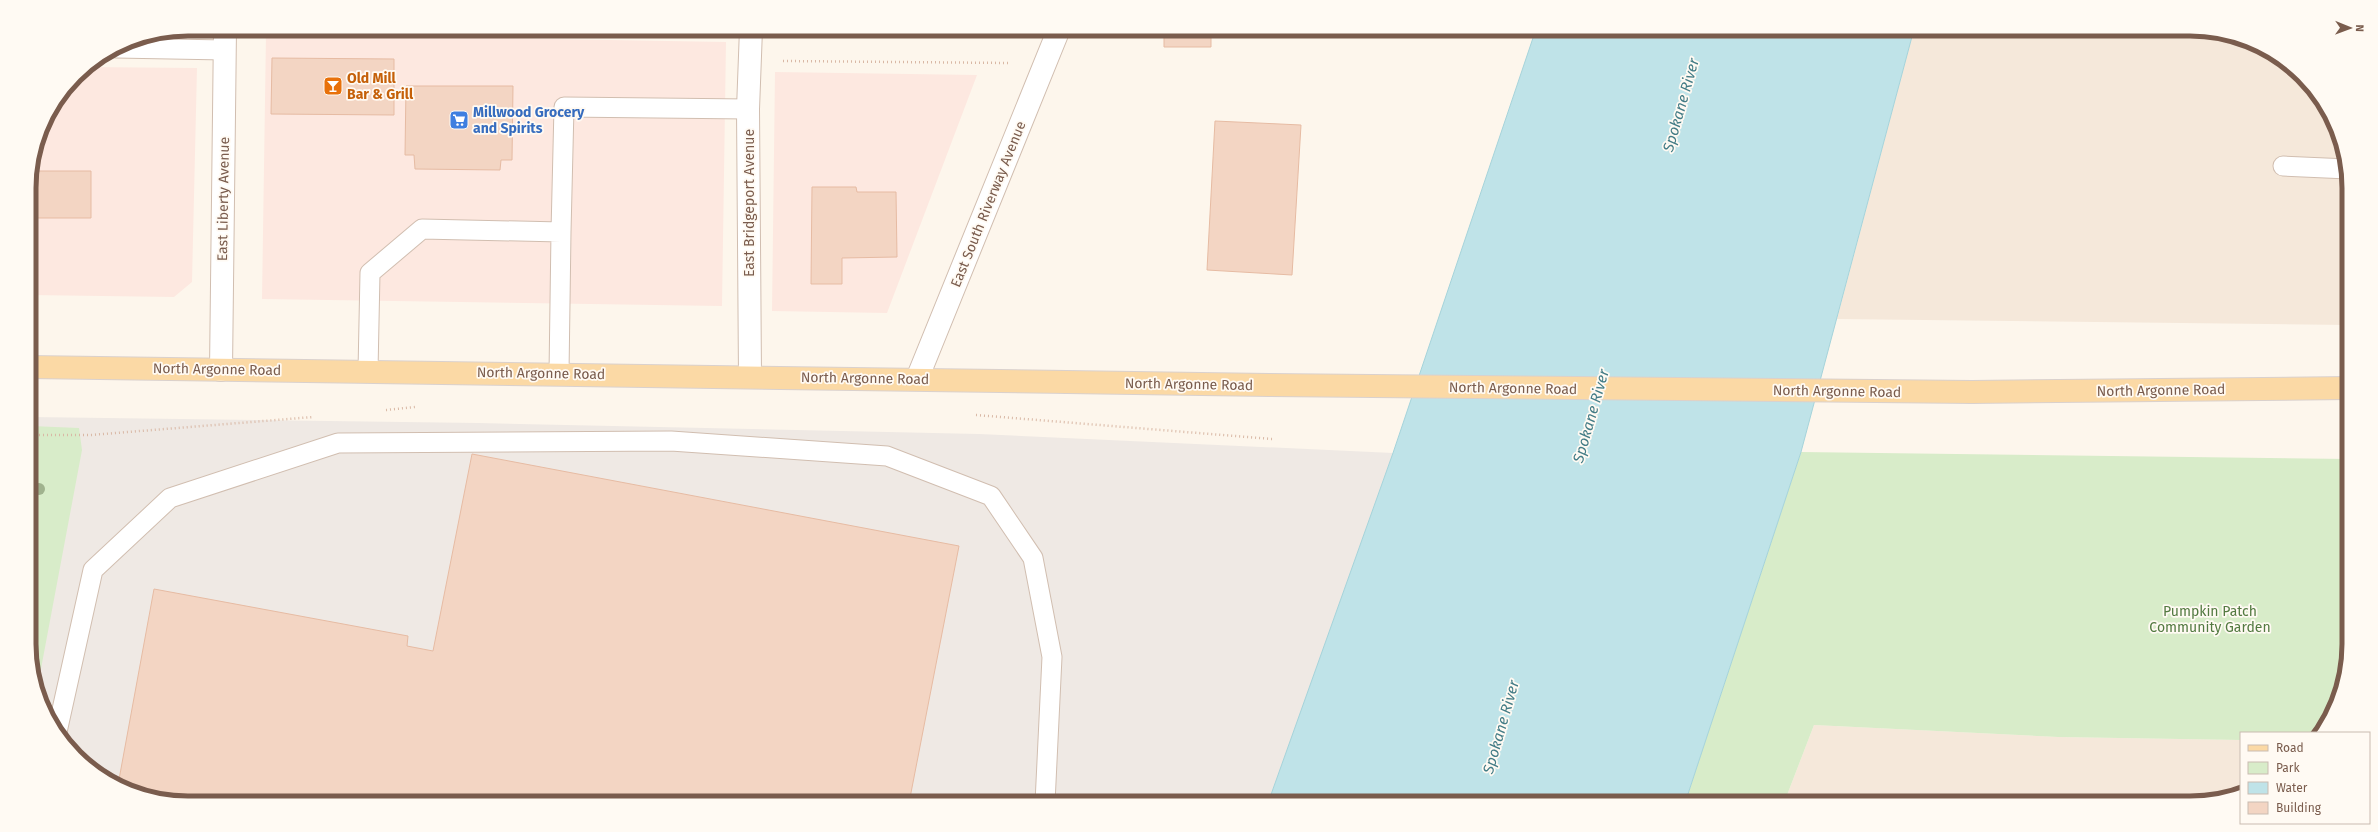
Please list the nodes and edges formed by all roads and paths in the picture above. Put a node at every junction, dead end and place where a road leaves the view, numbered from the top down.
1 (751, 36) edge
2 (1057, 36) edge
3 (225, 39) edge
4 (133, 47) edge
5 (750, 60) junction
6 (1045, 64) junction
7 (748, 110) junction
8 (2283, 166) dead end
9 (2341, 169) edge
10 (561, 232) junction
11 (36, 367) edge
12 (221, 370) junction
13 (368, 371) junction
14 (559, 374) junction
15 (750, 376) junction
16 (917, 379) junction
17 (2342, 388) edge
18 (59, 724) edge
19 (1045, 796) edge

1 - 5 street, East Bridgeport Avenue
2 - 6 street, East South Riverway Avenue
3 - 4 lane
3 - 12 street, East Liberty Avenue
5 - 6 path
5 - 7 street, East Bridgeport Avenue
6 - 16 street, East South Riverway Avenue
7 - 10 lane
7 - 15 street, East Bridgeport Avenue
8 - 9 lane
10 - 13 lane
10 - 14 lane
11 - 12 main road, North Argonne Road
12 - 13 main road, North Argonne Road
13 - 14 main road, North Argonne Road
14 - 15 main road, North Argonne Road
15 - 16 main road, North Argonne Road
16 - 17 main road, North Argonne Road
18 - 19 lane

